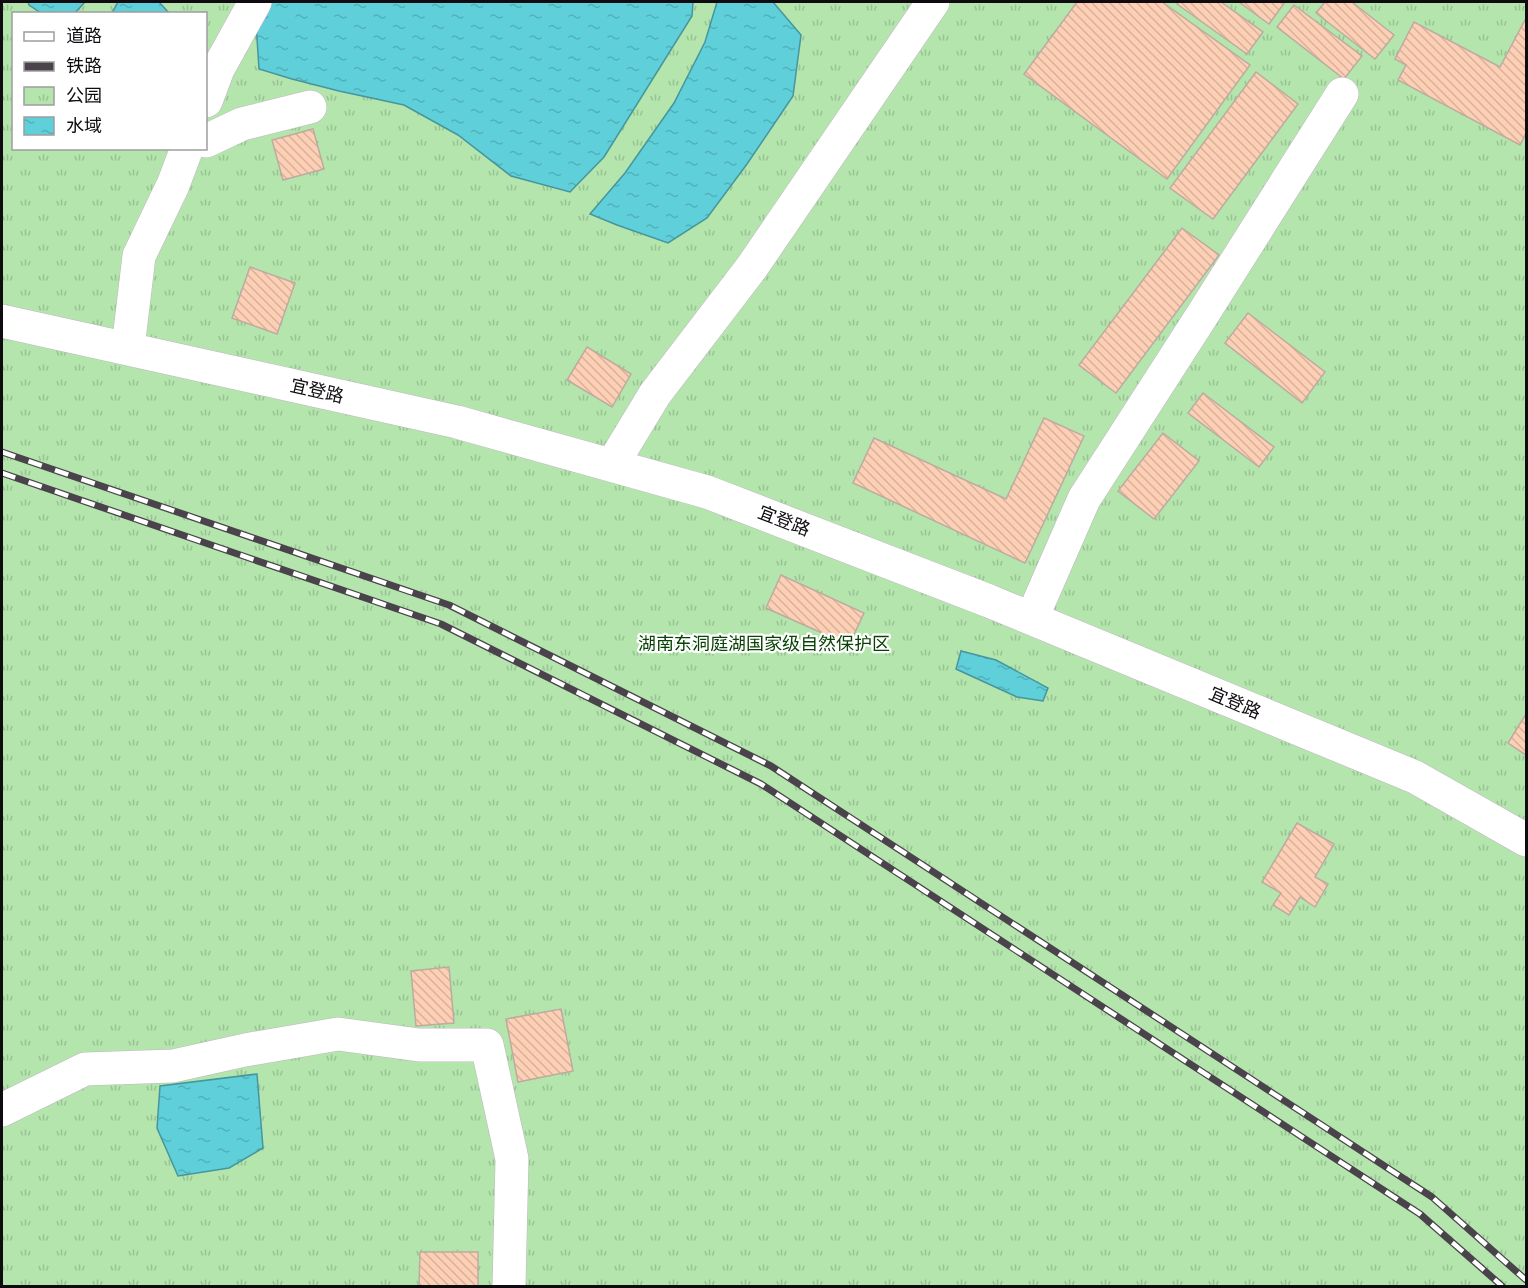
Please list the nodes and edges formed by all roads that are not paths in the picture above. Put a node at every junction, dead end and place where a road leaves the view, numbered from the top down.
1 (255, 2) edge
2 (933, 2) edge
3 (1342, 94) dead end
4 (207, 98) edge
5 (310, 107) dead end
6 (207, 141) edge
7 (187, 150) edge
8 (2, 321) edge
9 (128, 348) junction
10 (612, 465) junction
11 (1032, 618) junction
12 (1527, 840) edge
13 (2, 1110) edge
14 (509, 1287) edge

1 - 4 street
2 - 10 street
3 - 11 street
5 - 6 street
7 - 9 street
8 - 9 street, 宜登路
9 - 10 street, 宜登路
10 - 11 street, 宜登路
11 - 12 street, 宜登路
13 - 14 street

